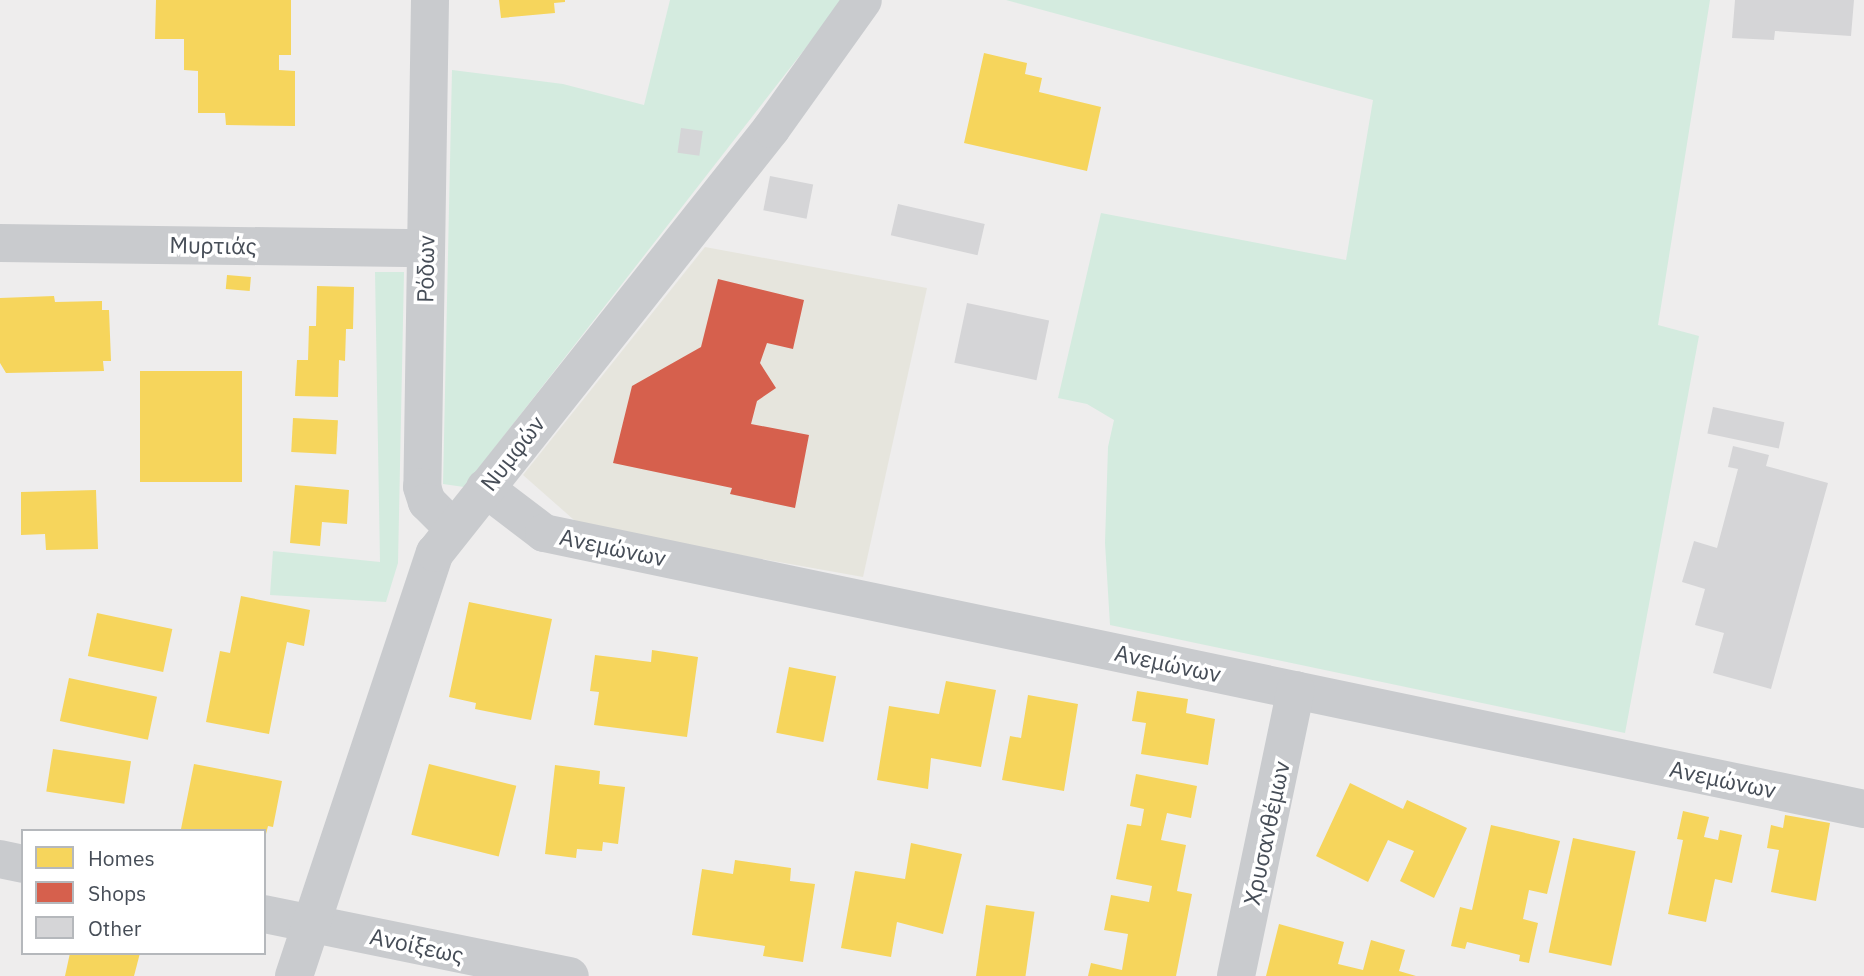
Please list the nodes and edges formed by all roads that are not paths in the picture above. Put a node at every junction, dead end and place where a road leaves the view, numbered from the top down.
1 (430, 0) edge
2 (863, 0) edge
3 (0, 243) edge
4 (425, 248) junction
5 (485, 488) junction
6 (452, 527) junction
7 (1296, 690) junction
8 (1864, 809) edge
9 (0, 859) edge
10 (21, 864) edge
11 (266, 914) edge
12 (309, 923) junction
13 (294, 976) edge
14 (570, 976) edge
15 (1236, 976) edge

1 - 4 street, Ρόδων
2 - 5 street, Νυμφών
3 - 4 street, Μυρτιάς
4 - 6 street, Ρόδων
5 - 6 street, Νυμφών
5 - 7 street, Ανεμώνων
6 - 12 street, Νυμφών
7 - 8 street, Ανεμώνων
7 - 15 street, Χρυσανθέμων
9 - 10 street
11 - 12 street, Ανοίξεως
12 - 13 street, Νυμφών
12 - 14 street, Ανοίξεως

